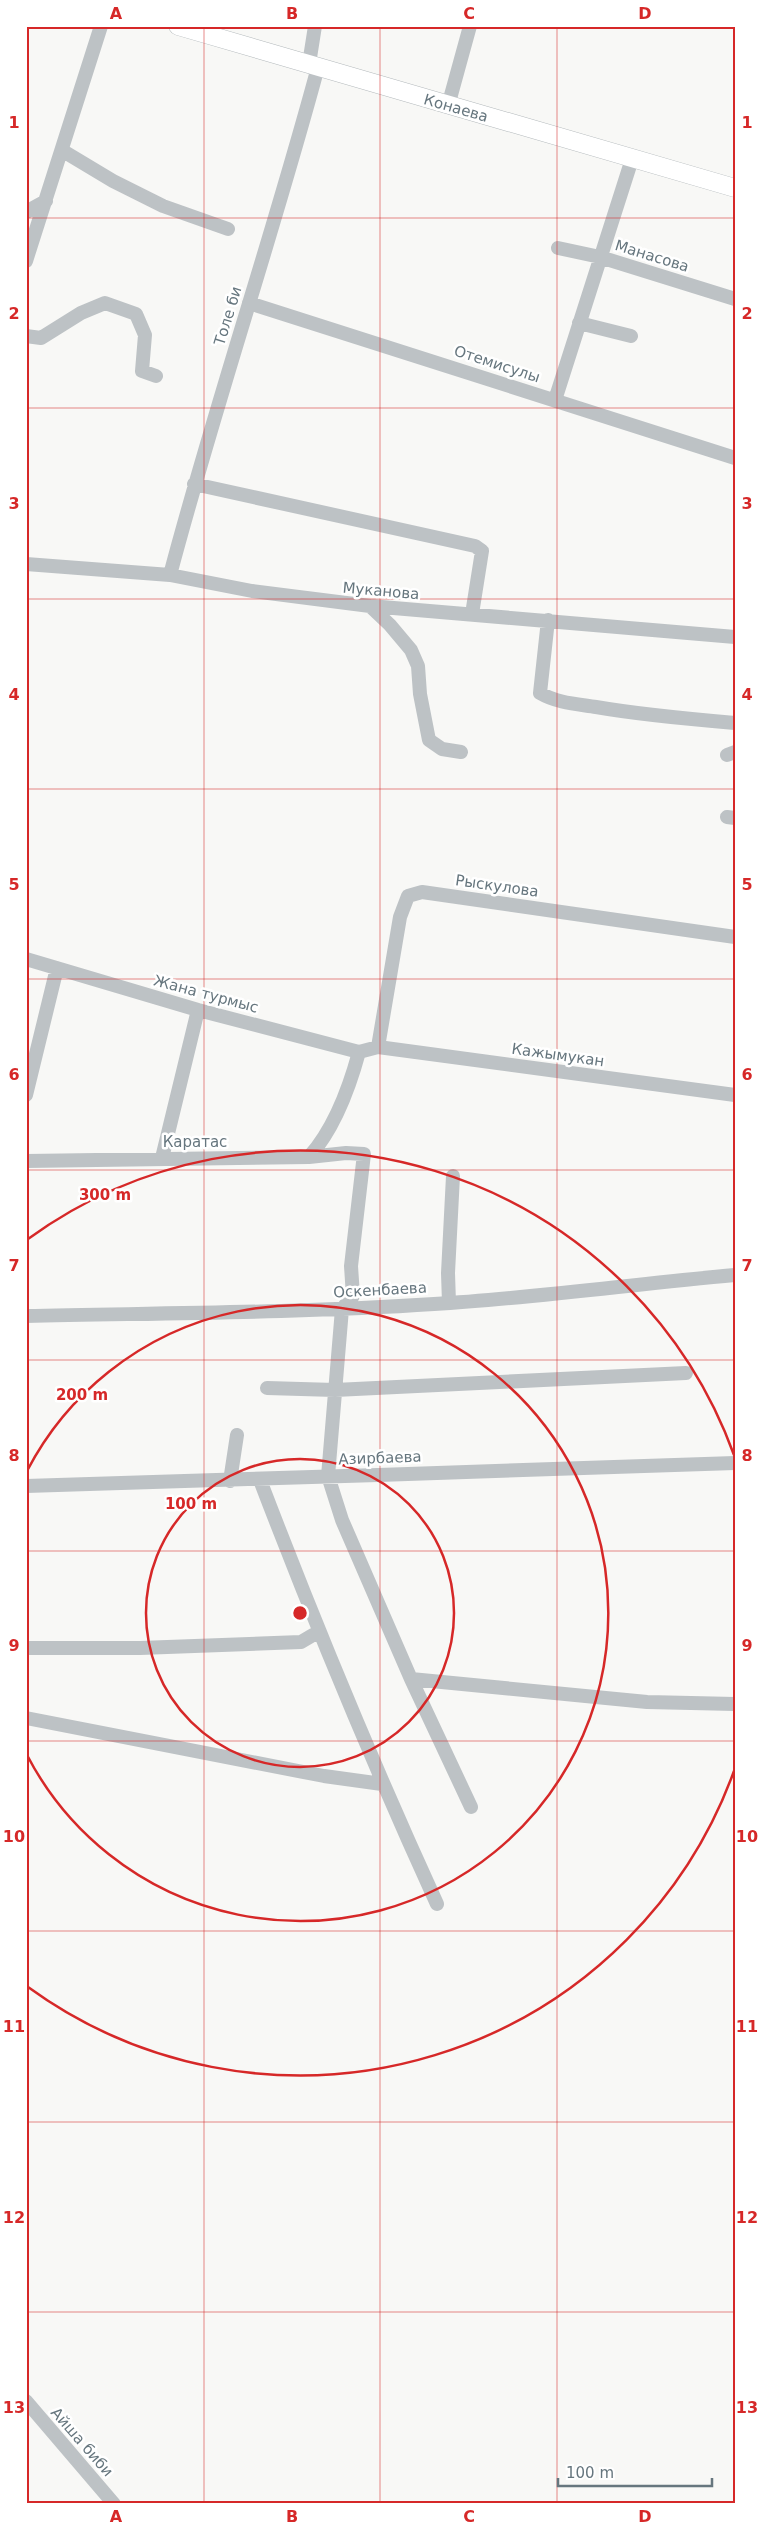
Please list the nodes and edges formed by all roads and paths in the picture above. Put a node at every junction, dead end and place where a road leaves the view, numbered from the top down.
1 (101, 26) edge
2 (178, 26) edge
3 (315, 26) edge
4 (470, 26) edge
5 (313, 66) junction
6 (448, 106) junction
7 (63, 151) junction
8 (632, 159) junction
9 (735, 188) edge
10 (46, 201) junction
11 (26, 212) edge
12 (228, 229) dead end
13 (558, 248) dead end
14 (600, 257) junction
15 (26, 261) edge
16 (735, 299) edge
17 (249, 303) junction
18 (579, 323) junction
19 (26, 336) edge
20 (631, 336) dead end
21 (156, 376) dead end
22 (555, 400) junction
23 (735, 458) edge
24 (194, 484) junction
25 (26, 564) edge
26 (170, 576) junction
27 (370, 606) junction
28 (472, 614) junction
29 (548, 620) junction
30 (735, 637) edge
31 (735, 724) edge
32 (461, 752) dead end
33 (735, 937) edge
34 (26, 959) edge
35 (57, 968) junction
36 (198, 1010) junction
37 (378, 1047) junction
38 (359, 1052) junction
39 (26, 1095) edge
40 (735, 1095) edge
41 (162, 1158) junction
42 (308, 1158) junction
43 (26, 1161) edge
44 (453, 1176) dead end
45 (735, 1275) edge
46 (449, 1303) junction
47 (342, 1309) junction
48 (26, 1316) edge
49 (686, 1373) dead end
50 (267, 1388) dead end
51 (335, 1390) junction
52 (237, 1435) dead end
53 (735, 1463) edge
54 (328, 1476) junction
55 (260, 1480) junction
56 (230, 1481) junction
57 (26, 1486) edge
58 (318, 1632) junction
59 (26, 1648) edge
60 (411, 1679) junction
61 (735, 1704) edge
62 (26, 1718) edge
63 (382, 1784) junction
64 (471, 1807) dead end
65 (437, 1904) dead end
66 (26, 2401) edge
67 (114, 2504) edge

1 - 7 street
2 - 5 main road, Конаева
3 - 5 street, Толе би
4 - 6 street
5 - 6 main road, Конаева
5 - 17 street, Толе би
6 - 8 main road, Конаева
7 - 10 street
7 - 12 street
8 - 9 main road, Конаева
8 - 14 street
10 - 11 street
10 - 15 street
13 - 14 street, Манасова
14 - 16 street, Манасова
14 - 18 street
17 - 22 street, Отемисулы
17 - 24 street, Толе би
18 - 20 street
18 - 22 street
19 - 21 street
22 - 23 street, Отемисулы
24 - 26 street, Толе би
24 - 28 street
25 - 26 street, Муканова
26 - 27 street, Муканова
27 - 28 street, Муканова
27 - 32 street
28 - 29 street, Муканова
29 - 30 street, Муканова
29 - 31 street
33 - 37 street, Рыскулова
34 - 35 street, Жана турмыс
35 - 36 street, Жана турмыс
35 - 39 street
36 - 38 street, Жана турмыс
36 - 41 street
37 - 38 street, Жана турмыс
37 - 40 street, Кажымукан
38 - 42 street
41 - 42 street, Каратас
41 - 43 street, Каратас
42 - 47 street, Каратас
44 - 46 street
45 - 46 street, Оскенбаева
46 - 47 street, Оскенбаева
47 - 48 street, Оскенбаева
47 - 51 street
49 - 51 street
50 - 51 street
51 - 54 street
52 - 56 street
53 - 54 street, Азирбаева
54 - 55 street, Азирбаева
54 - 60 street
55 - 56 street, Азирбаева
55 - 58 street
56 - 57 street, Азирбаева
58 - 59 street
58 - 63 street
60 - 61 street
60 - 64 street
62 - 63 street
63 - 65 street
66 - 67 street, Айша биби

